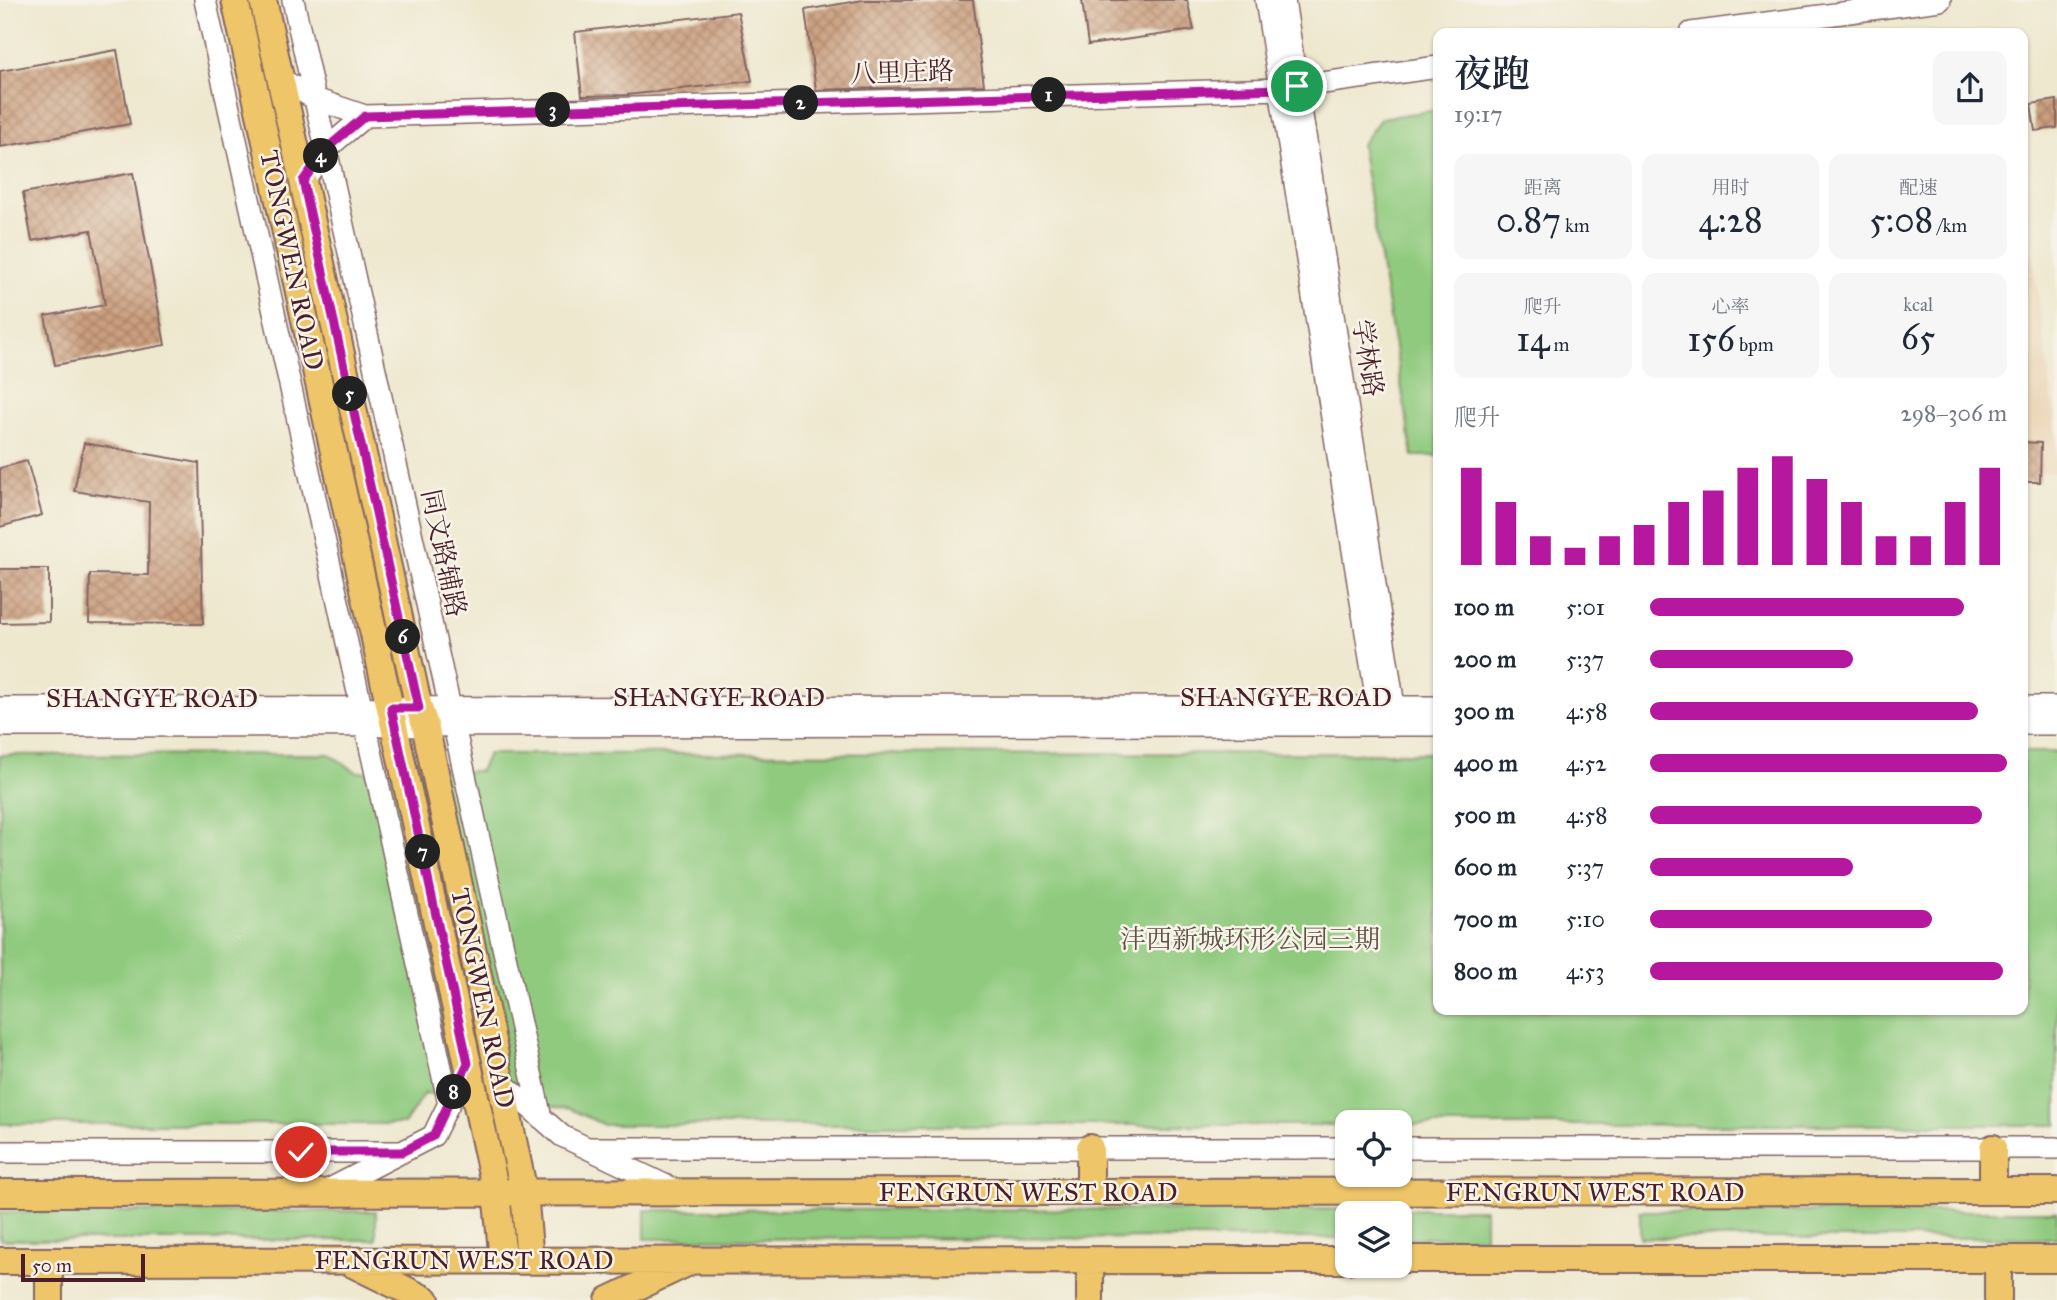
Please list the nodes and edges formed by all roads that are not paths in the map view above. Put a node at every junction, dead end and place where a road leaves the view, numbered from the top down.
1 (205, 0) edge
2 (235, 0) edge
3 (264, 0) edge
4 (293, 0) edge
5 (1266, 0) edge
6 (1284, 0) edge
7 (1940, 0) edge
8 (1729, 28) edge
9 (1433, 68) edge
10 (281, 79) junction
11 (1289, 88) junction
12 (315, 99) junction
13 (365, 116) junction
14 (326, 149) junction
15 (303, 181) junction
16 (2028, 707) edge
17 (2057, 707) edge
18 (0, 708) edge
19 (1433, 708) edge
20 (451, 716) junction
21 (1387, 716) junction
22 (363, 717) junction
23 (393, 717) junction
24 (422, 717) junction
25 (1433, 724) edge
26 (2028, 724) edge
27 (2057, 724) edge
28 (0, 726) edge
29 (468, 1063) junction
30 (500, 1080) junction
31 (449, 1104) junction
32 (541, 1118) junction
33 (587, 1148) junction
34 (1090, 1148) junction
35 (1335, 1148) edge
36 (1412, 1148) edge
37 (1993, 1148) junction
38 (2057, 1148) edge
39 (402, 1152) junction
40 (0, 1153) edge
41 (1993, 1191) junction
42 (2057, 1191) edge
43 (324, 1192) junction
44 (496, 1192) junction
45 (524, 1192) junction
46 (679, 1192) junction
47 (1090, 1192) junction
48 (0, 1193) edge
49 (1335, 1259) edge
50 (1412, 1259) edge
51 (1998, 1259) junction
52 (2057, 1259) edge
53 (516, 1260) junction
54 (694, 1260) junction
55 (1090, 1260) junction
56 (0, 1261) edge
57 (49, 1261) junction
58 (345, 1261) junction
59 (49, 1300) edge
60 (426, 1300) edge
61 (609, 1300) edge
62 (1090, 1300) edge
63 (1998, 1300) edge

1 - 22 street
2 - 23 main road, TONGWEN ROAD
3 - 10 main road, TONGWEN ROAD
4 - 12 street, 同文路辅路
5 - 11 street, 学林路
6 - 11 street, 学林路
7 - 8 street
9 - 11 street, 八里庄路
10 - 12 street
10 - 15 main road, TONGWEN ROAD
11 - 13 street, 八里庄路
11 - 21 street, 学林路
12 - 13 street
12 - 14 street, 同文路辅路
13 - 14 street
14 - 15 street
14 - 20 street, 同文路辅路
15 - 24 main road, TONGWEN ROAD
16 - 17 street
18 - 22 street, SHANGYE ROAD
19 - 21 street, SHANGYE ROAD
20 - 21 street, SHANGYE ROAD
20 - 24 street, SHANGYE ROAD
20 - 32 street, 同文路辅路
21 - 25 street, SHANGYE ROAD
22 - 23 street, SHANGYE ROAD
22 - 28 street, SHANGYE ROAD
22 - 31 street
23 - 24 street, SHANGYE ROAD
23 - 29 main road, TONGWEN ROAD
24 - 30 main road, TONGWEN ROAD
26 - 27 street
29 - 31 street
29 - 44 main road, TONGWEN ROAD
30 - 32 street
30 - 45 main road, TONGWEN ROAD
31 - 39 street
32 - 33 street
33 - 34 street, FENGRUN WEST ROAD
33 - 46 street
34 - 35 street, FENGRUN WEST ROAD
34 - 47 main road
36 - 37 street, FENGRUN WEST ROAD
37 - 38 street, FENGRUN WEST ROAD
37 - 41 main road
39 - 40 street
39 - 43 street
41 - 42 main road, FENGRUN WEST ROAD
41 - 47 main road, FENGRUN WEST ROAD
43 - 44 main road, FENGRUN WEST ROAD
43 - 48 main road, FENGRUN WEST ROAD
44 - 45 main road, FENGRUN WEST ROAD
44 - 53 main road, TONGWEN ROAD
45 - 46 main road, FENGRUN WEST ROAD
45 - 53 main road, TONGWEN ROAD
46 - 47 main road, FENGRUN WEST ROAD
49 - 55 main road, FENGRUN WEST ROAD
50 - 51 main road
51 - 52 main road
51 - 63 main road
53 - 54 main road, FENGRUN WEST ROAD
53 - 58 main road, FENGRUN WEST ROAD
54 - 55 main road, FENGRUN WEST ROAD
54 - 61 main road
55 - 62 main road
56 - 57 main road, FENGRUN WEST ROAD
57 - 58 main road, FENGRUN WEST ROAD
57 - 59 main road
58 - 60 main road

